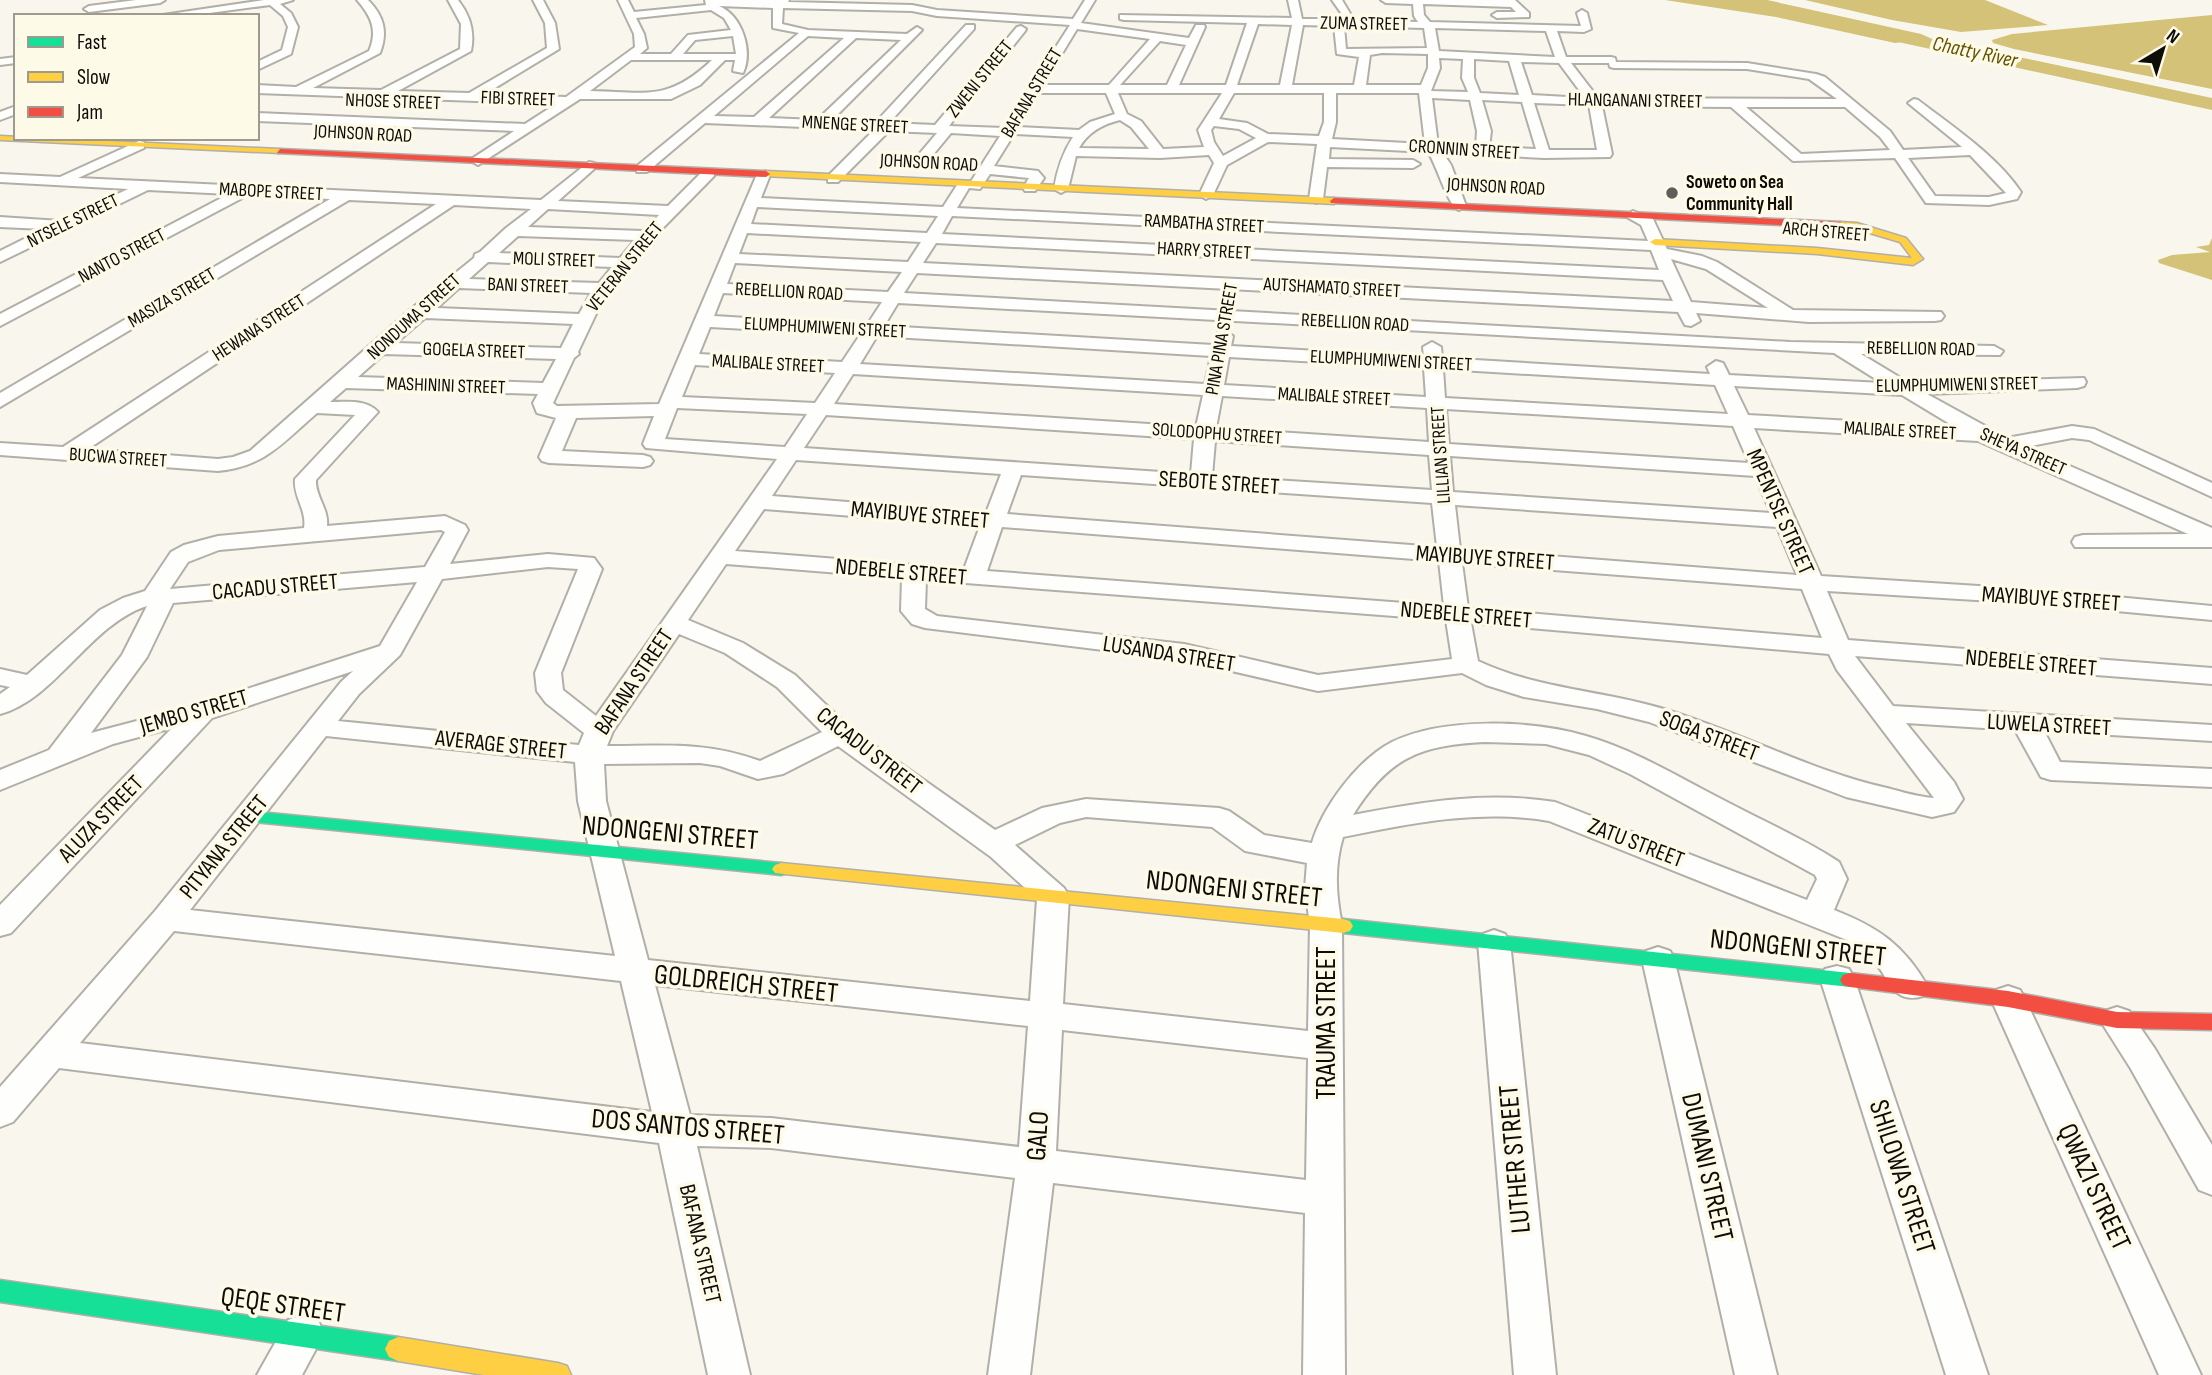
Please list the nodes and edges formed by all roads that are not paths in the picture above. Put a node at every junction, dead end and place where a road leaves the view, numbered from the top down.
1 (81, 0) edge
2 (160, 0) edge
3 (288, 0) edge
4 (362, 0) edge
5 (453, 0) edge
6 (538, 0) edge
7 (623, 0) edge
8 (927, 0) edge
9 (1090, 0) edge
10 (1337, 0) edge
11 (1386, 0) edge
12 (272, 2) junction
13 (781, 2) edge
14 (963, 2) dead end
15 (1512, 2) edge
16 (711, 3) edge
17 (1138, 4) dead end
18 (1197, 5) dead end
19 (1291, 5) edge
20 (1418, 5) edge
21 (1038, 8) dead end
22 (918, 9) junction
23 (682, 11) junction
24 (92, 12) edge
25 (1582, 13) dead end
26 (192, 14) edge
27 (952, 14) junction
28 (632, 15) junction
29 (728, 15) junction
30 (759, 15) dead end
31 (1124, 17) junction
32 (884, 20) dead end
33 (1197, 20) junction
34 (931, 21) junction
35 (1254, 22) junction
36 (1076, 23) junction
37 (1298, 23) junction
38 (1339, 24) junction
39 (1426, 25) junction
40 (691, 26) dead end
41 (1393, 26) junction
42 (1108, 27) junction
43 (1021, 29) junction
44 (1551, 29) junction
45 (735, 33) junction
46 (805, 33) junction
47 (853, 35) junction
48 (909, 37) junction
49 (1156, 39) junction
50 (1193, 42) junction
51 (1406, 42) junction
52 (1461, 44) junction
53 (1504, 46) junction
54 (1598, 46) dead end
55 (1433, 53) junction
56 (1364, 54) junction
57 (631, 57) junction
58 (674, 57) junction
59 (723, 57) junction
60 (742, 58) junction
61 (1564, 60) junction
62 (1612, 62) junction
63 (1659, 65) junction
64 (1711, 65) junction
65 (769, 66) junction
66 (259, 67) edge
67 (788, 70) dead end
68 (815, 71) junction
69 (829, 72) dead end
70 (857, 73) dead end
71 (871, 74) junction
72 (750, 78) junction
73 (1726, 81) dead end
74 (1330, 88) junction
75 (1360, 88) junction
76 (259, 89) edge
77 (1034, 89) junction
78 (1112, 89) junction
79 (1171, 89) junction
80 (1228, 89) junction
81 (1285, 89) junction
82 (299, 90) junction
83 (1770, 90) dead end
84 (1630, 91) junction
85 (1425, 92) junction
86 (1833, 92) junction
87 (383, 94) junction
88 (1476, 96) junction
89 (470, 97) junction
90 (573, 98) junction
91 (1527, 98) junction
92 (1592, 100) junction
93 (1732, 102) junction
94 (1676, 103) junction
95 (1845, 103) junction
96 (1914, 103) dead end
97 (1208, 106) dead end
98 (1222, 107) junction
99 (1121, 108) junction
100 (259, 117) edge
101 (1689, 117) dead end
102 (701, 119) junction
103 (758, 121) junction
104 (1212, 122) junction
105 (820, 124) junction
106 (882, 127) junction
107 (528, 128) junction
108 (943, 130) junction
109 (1009, 131) junction
110 (1083, 134) junction
111 (1266, 138) junction
112 (63, 140) edge
113 (1324, 141) junction
114 (139, 145) junction
115 (1432, 148) junction
116 (1482, 149) junction
117 (1212, 151) junction
118 (1972, 151) junction
119 (1070, 152) junction
120 (1160, 154) junction
121 (1544, 155) junction
122 (1902, 155) junction
123 (922, 159) dead end
124 (478, 161) junction
125 (1221, 163) junction
126 (1320, 163) junction
127 (1444, 164) junction
128 (589, 166) junction
129 (642, 169) junction
130 (709, 173) junction
131 (763, 175) junction
132 (0, 178) edge
133 (833, 179) junction
134 (975, 180) junction
135 (61, 181) junction
136 (145, 186) junction
137 (1062, 189) junction
138 (244, 191) junction
139 (1206, 195) junction
140 (345, 196) junction
141 (1246, 196) junction
142 (1316, 199) junction
143 (450, 201) junction
144 (751, 202) junction
145 (1411, 204) junction
146 (541, 206) junction
147 (1458, 206) junction
148 (671, 211) junction
149 (948, 211) junction
150 (1633, 216) junction
151 (0, 222) edge
152 (63, 226) junction
153 (1238, 226) junction
154 (1857, 226) joint
155 (740, 228) junction
156 (511, 232) junction
157 (1413, 234) junction
158 (647, 236) junction
159 (931, 238) junction
160 (1658, 247) junction
161 (1237, 253) junction
162 (0, 257) edge
163 (481, 257) junction
164 (728, 258) junction
165 (1417, 262) junction
166 (626, 263) junction
167 (915, 266) junction
168 (1669, 275) junction
169 (452, 283) junction
170 (1233, 283) junction
171 (604, 288) junction
172 (716, 288) junction
173 (1423, 292) junction
174 (896, 297) junction
175 (1685, 307) junction
176 (418, 312) junction
177 (1787, 314) junction
178 (1228, 315) junction
179 (1936, 316) dead end
180 (584, 319) junction
181 (0, 321) edge
182 (705, 321) junction
183 (1429, 327) junction
184 (873, 331) junction
185 (1701, 341) junction
186 (378, 348) junction
187 (1838, 348) junction
188 (1220, 351) junction
189 (1994, 351) dead end
190 (570, 354) junction
191 (687, 359) junction
192 (1434, 363) junction
193 (848, 368) junction
194 (1723, 380) junction
195 (341, 382) junction
196 (2077, 382) dead end
197 (1903, 388) junction
198 (550, 389) junction
199 (1213, 390) junction
200 (0, 401) edge
201 (1438, 403) junction
202 (670, 406) junction
203 (312, 407) junction
204 (822, 409) junction
205 (557, 411) junction
206 (1740, 422) junction
207 (1205, 433) junction
208 (1982, 435) junction
209 (2004, 445) junction
210 (1439, 448) junction
211 (0, 449) edge
212 (648, 452) junction
213 (67, 454) junction
214 (792, 455) junction
215 (237, 463) joint
216 (1013, 470) junction
217 (1762, 470) junction
218 (1201, 482) junction
219 (2212, 491) edge
220 (1443, 500) junction
221 (759, 502) junction
222 (2212, 503) edge
223 (2162, 514) junction
224 (995, 521) junction
225 (1786, 521) junction
226 (314, 533) junction
227 (2212, 538) edge
228 (2083, 542) dead end
229 (1451, 556) junction
230 (720, 557) junction
231 (432, 573) junction
232 (914, 574) junction
233 (972, 578) junction
234 (1811, 583) junction
235 (158, 597) junction
236 (1457, 614) junction
237 (2212, 614) edge
238 (674, 623) junction
239 (1838, 646) junction
240 (391, 650) junction
241 (1466, 665) junction
242 (2212, 676) edge
243 (0, 677) edge
244 (30, 684) junction
245 (0, 706) edge
246 (203, 712) junction
247 (1886, 714) junction
248 (2025, 724) junction
249 (319, 727) junction
250 (2212, 733) edge
251 (840, 734) junction
252 (594, 743) junction
253 (59, 756) junction
254 (2212, 778) edge
255 (0, 781) edge
256 (1949, 799) joint
257 (249, 817) junction
258 (993, 843) junction
259 (1326, 843) junction
260 (607, 854) junction
261 (1053, 896) junction
262 (1817, 914) junction
263 (166, 919) junction
264 (0, 925) edge
265 (1326, 925) junction
266 (1494, 942) junction
267 (1658, 959) junction
268 (635, 972) junction
269 (1837, 978) junction
270 (1910, 987) junction
271 (2008, 999) junction
272 (1045, 1016) junction
273 (2117, 1020) junction
274 (2212, 1022) edge
275 (1326, 1046) junction
276 (51, 1052) junction
277 (0, 1112) edge
278 (675, 1130) junction
279 (2200, 1136) edge
280 (1036, 1166) junction
281 (2212, 1179) edge
282 (1324, 1199) junction
283 (0, 1291) edge
284 (303, 1334) junction
285 (278, 1375) edge
286 (558, 1375) edge
287 (729, 1375) edge
288 (1009, 1375) edge
289 (1324, 1375) edge
290 (1535, 1375) edge
291 (1756, 1375) edge
292 (1967, 1375) edge
293 (2180, 1375) edge

1 - 24 street
2 - 24 street
3 - 12 street
4 - 82 street
5 - 87 street
6 - 89 street
7 - 28 street
8 - 22 street
9 - 36 street, BAFANA STREET
10 - 38 street
11 - 20 street
12 - 26 street
12 - 66 street
13 - 16 street
13 - 22 street
13 - 46 street
14 - 27 street
15 - 20 street
16 - 23 street
16 - 29 street
17 - 31 street
18 - 33 street
19 - 37 street
20 - 39 street
21 - 36 street
22 - 34 street
23 - 28 street
23 - 40 street
25 - 44 street, ZUMA STREET
27 - 34 street
27 - 36 street
28 - 57 street
29 - 30 street
29 - 45 street
31 - 33 street, ZUMA STREET
31 - 42 street
32 - 34 street
33 - 35 street, ZUMA STREET
33 - 50 street
34 - 48 street
35 - 37 street, ZUMA STREET
35 - 80 street
36 - 42 street
36 - 43 street
36 - 77 street, BAFANA STREET
37 - 38 street, ZUMA STREET
37 - 81 street
38 - 41 street, ZUMA STREET
38 - 56 street
39 - 41 street, ZUMA STREET
39 - 52 street, ZUMA STREET
39 - 55 street
41 - 51 street
42 - 49 street
43 - 106 street
43 - 108 street, ZWENI STREET
44 - 53 street, ZUMA STREET
44 - 61 street
45 - 58 street
45 - 60 street
46 - 47 street
46 - 65 street
47 - 48 street
47 - 68 street
48 - 71 street
49 - 50 street
49 - 78 street
50 - 79 street
51 - 55 street
51 - 56 street
52 - 53 street
52 - 53 street, ZUMA STREET
52 - 55 street
52 - 88 street
53 - 61 street
53 - 91 street
54 - 62 street
55 - 85 street
56 - 75 street
57 - 58 street
57 - 90 street
58 - 59 street
59 - 60 street
59 - 90 street, FIBI STREET
60 - 65 street
60 - 72 street
61 - 62 street
61 - 92 street
62 - 63 street
62 - 84 street
63 - 64 street
63 - 84 street
64 - 73 street
64 - 86 street
65 - 72 street
67 - 68 street
68 - 69 street
68 - 103 street
70 - 71 street
71 - 105 street
72 - 102 street
74 - 75 street, HLANGANANI STREET
74 - 81 street, HLANGANANI STREET
74 - 113 street
75 - 85 street, HLANGANANI STREET
76 - 82 street, FIBI STREET
77 - 78 street, HLANGANANI STREET
77 - 109 street, BAFANA STREET
78 - 79 street, HLANGANANI STREET
78 - 99 street
79 - 80 street, HLANGANANI STREET
80 - 81 street, HLANGANANI STREET
80 - 98 street
82 - 87 street, FIBI STREET
83 - 86 street
84 - 92 street, HLANGANANI STREET
84 - 94 street, HLANGANANI STREET
85 - 88 street, HLANGANANI STREET
85 - 115 street
86 - 95 street
87 - 89 street, FIBI STREET
88 - 91 street, HLANGANANI STREET
88 - 116 street
89 - 90 street, FIBI STREET
90 - 107 street
91 - 92 street, HLANGANANI STREET
91 - 121 street
92 - 121 street, CRONNIN STREET
93 - 94 street, HLANGANANI STREET
93 - 95 street, HLANGANANI STREET
93 - 122 street
94 - 101 street
95 - 122 street
96 - 118 street
97 - 98 street
98 - 104 street
99 - 110 street
99 - 120 street
100 - 107 street, NHOSE STREET
102 - 103 street, MNENGE STREET
102 - 129 street
103 - 105 street, MNENGE STREET
104 - 111 street, CRONNIN STREET
104 - 117 street
105 - 106 street, MNENGE STREET
106 - 108 street, MNENGE STREET
106 - 133 street
107 - 124 street
108 - 109 street, MNENGE STREET
108 - 123 street, ZWENI STREET
109 - 110 street, MNENGE STREET
109 - 134 street, BAFANA STREET
110 - 119 street
111 - 113 street, CRONNIN STREET
111 - 125 street
112 - 114 street, JOHNSON ROAD
113 - 115 street, CRONNIN STREET
113 - 126 street
114 - 124 street, JOHNSON ROAD
114 - 135 street
115 - 116 street, CRONNIN STREET
115 - 127 street
116 - 121 street, CRONNIN STREET
117 - 120 street
117 - 125 street
118 - 122 street
118 - 122 street
119 - 120 street
119 - 137 street
124 - 128 street, JOHNSON ROAD
125 - 139 street
126 - 127 street
126 - 142 street
127 - 147 street
128 - 129 street, JOHNSON ROAD
128 - 146 street, NONDUMA STREET
129 - 130 street, JOHNSON ROAD
130 - 131 street, JOHNSON ROAD
130 - 148 street, VETERAN STREET
131 - 133 street, JOHNSON ROAD
131 - 144 street
132 - 135 street, MABOPE STREET
133 - 134 street, JOHNSON ROAD
134 - 137 street, JOHNSON ROAD
134 - 149 street, BAFANA STREET
135 - 136 street, MABOPE STREET
136 - 138 street, MABOPE STREET
136 - 152 street, NTSELE STREET
137 - 139 street, JOHNSON ROAD
138 - 140 street, MABOPE STREET
138 - 181 street, NANTO STREET
139 - 141 street, JOHNSON ROAD
140 - 143 street, MABOPE STREET
140 - 200 street, MASIZA STREET
141 - 142 street, JOHNSON ROAD
141 - 153 street, PINA PINA STREET
142 - 145 street, JOHNSON ROAD
143 - 146 street, MABOPE STREET
143 - 213 street, HEWANA STREET
144 - 149 street, RAMBATHA STREET
144 - 155 street
145 - 147 street, JOHNSON ROAD
145 - 157 street, LILLIAN STREET
146 - 148 street
146 - 156 street, NONDUMA STREET
147 - 150 street, JOHNSON ROAD
148 - 158 street, VETERAN STREET
149 - 153 street, RAMBATHA STREET
149 - 159 street, BAFANA STREET
150 - 154 street, JOHNSON ROAD
150 - 160 street, MPENTSE STREET
151 - 152 street
152 - 162 street, NTSELE STREET
153 - 157 street, RAMBATHA STREET
153 - 161 street, PINA PINA STREET
154 - 160 street, ARCH STREET
155 - 159 street, HARRY STREET
155 - 164 street
156 - 158 street
156 - 163 street, NONDUMA STREET
157 - 160 street, RAMBATHA STREET
157 - 165 street, LILLIAN STREET
158 - 166 street, VETERAN STREET
159 - 161 street, HARRY STREET
159 - 167 street, BAFANA STREET
160 - 168 street, MPENTSE STREET
160 - 177 street, SHEYA STREET
161 - 165 street, HARRY STREET
161 - 170 street, PINA PINA STREET
163 - 166 street, MOLI STREET
163 - 169 street, NONDUMA STREET
164 - 167 street, AUTSHAMATO STREET
164 - 172 street
165 - 168 street, HARRY STREET
165 - 173 street, LILLIAN STREET
166 - 171 street, VETERAN STREET
167 - 170 street, AUTSHAMATO STREET
167 - 174 street, BAFANA STREET
168 - 175 street, MPENTSE STREET
169 - 171 street, BANI STREET
169 - 176 street, NONDUMA STREET
170 - 173 street, AUTSHAMATO STREET
170 - 178 street, PINA PINA STREET
171 - 180 street, VETERAN STREET
172 - 174 street, REBELLION ROAD
172 - 182 street
173 - 175 street, AUTSHAMATO STREET
173 - 183 street, LILLIAN STREET
174 - 178 street, REBELLION ROAD
174 - 184 street, BAFANA STREET
175 - 177 street, AUTSHAMATO STREET
175 - 185 street, MPENTSE STREET
176 - 180 street
176 - 186 street, NONDUMA STREET
177 - 179 street, AUTSHAMATO STREET
177 - 187 street, SHEYA STREET
178 - 183 street, REBELLION ROAD
178 - 188 street, PINA PINA STREET
180 - 190 street, VETERAN STREET
182 - 184 street, ELUMPHUMIWENI STREET
182 - 191 street
183 - 185 street, REBELLION ROAD
183 - 192 street, LILLIAN STREET
184 - 188 street, ELUMPHUMIWENI STREET
184 - 193 street, BAFANA STREET
185 - 187 street, REBELLION ROAD
185 - 194 street, MPENTSE STREET
186 - 190 street, GOGELA STREET
186 - 195 street, NONDUMA STREET
187 - 189 street, REBELLION ROAD
187 - 197 street, SHEYA STREET
188 - 192 street, ELUMPHUMIWENI STREET
188 - 199 street, PINA PINA STREET
190 - 198 street, VETERAN STREET
191 - 193 street, MALIBALE STREET
191 - 202 street
192 - 194 street, ELUMPHUMIWENI STREET
192 - 201 street, LILLIAN STREET
193 - 199 street, MALIBALE STREET
193 - 204 street, BAFANA STREET
194 - 197 street, ELUMPHUMIWENI STREET
194 - 206 street, MPENTSE STREET
195 - 198 street, MASHININI STREET
195 - 203 street, NONDUMA STREET
196 - 197 street, ELUMPHUMIWENI STREET
197 - 208 street, SHEYA STREET
198 - 205 street, VETERAN STREET
199 - 201 street, MALIBALE STREET
199 - 207 street, PINA PINA STREET
201 - 206 street, MALIBALE STREET
201 - 210 street, LILLIAN STREET
202 - 204 street, SOLODOPHU STREET
202 - 205 street
202 - 212 street
203 - 215 street, NONDUMA STREET
203 - 226 street
204 - 207 street, SOLODOPHU STREET
204 - 214 street, BAFANA STREET
205 - 212 street, VETERAN STREET
206 - 208 street, MALIBALE STREET
206 - 217 street, MPENTSE STREET
207 - 210 street, SOLODOPHU STREET
207 - 218 street, PINA PINA STREET
208 - 209 street, SHEYA STREET
209 - 219 street
209 - 223 street, SHEYA STREET
210 - 217 street, SOLODOPHU STREET
210 - 220 street, LILLIAN STREET
211 - 213 street, BUCWA STREET
212 - 214 street, SEBOTE STREET
213 - 215 street, BUCWA STREET
214 - 216 street, SEBOTE STREET
214 - 221 street, BAFANA STREET
216 - 218 street, SEBOTE STREET
216 - 224 street
217 - 225 street, MPENTSE STREET
218 - 220 street, SEBOTE STREET
220 - 225 street, SEBOTE STREET
220 - 229 street, LILLIAN STREET
221 - 224 street, MAYIBUYE STREET
221 - 230 street, BAFANA STREET
222 - 223 street
223 - 227 street, SHEYA STREET
224 - 229 street, MAYIBUYE STREET
224 - 233 street
225 - 234 street, MPENTSE STREET
226 - 231 street
226 - 235 street
227 - 228 street
229 - 234 street, MAYIBUYE STREET
229 - 236 street, LILLIAN STREET
230 - 232 street, NDEBELE STREET
230 - 238 street, BAFANA STREET
231 - 235 street, CACADU STREET
231 - 240 street, PITYANA STREET
231 - 252 street, CACADU STREET
232 - 233 street, NDEBELE STREET
232 - 241 street, LUSANDA STREET
233 - 236 street, NDEBELE STREET
234 - 237 street, MAYIBUYE STREET
234 - 239 street, MPENTSE STREET
235 - 244 street, CACADU STREET
235 - 253 street
236 - 239 street, NDEBELE STREET
236 - 241 street, LILLIAN STREET
238 - 251 street, CACADU STREET
238 - 252 street, BAFANA STREET
239 - 242 street, NDEBELE STREET
239 - 247 street, MPENTSE STREET
240 - 246 street, JEMBO STREET
240 - 249 street, PITYANA STREET
241 - 256 street, SOGA STREET
243 - 244 street
244 - 245 street, CACADU STREET
246 - 253 street, JEMBO STREET
246 - 264 street, ALUZA STREET
247 - 248 street, LUWELA STREET
247 - 256 street, MPENTSE STREET
248 - 250 street, LUWELA STREET
248 - 254 street
249 - 252 street, AVERAGE STREET
249 - 257 street, PITYANA STREET
251 - 252 street, AVERAGE STREET
251 - 258 street, CACADU STREET
252 - 260 street, BAFANA STREET
253 - 255 street, JEMBO STREET
257 - 260 street, NDONGENI STREET
257 - 263 street, PITYANA STREET
258 - 259 street
258 - 261 street, CACADU STREET
259 - 262 street, ZATU STREET
259 - 262 street
259 - 265 street, TRAUMA STREET
260 - 261 street, NDONGENI STREET
260 - 268 street, BAFANA STREET
261 - 265 street, NDONGENI STREET
261 - 272 street, GALO
262 - 270 street, ZATU STREET
263 - 268 street, GOLDREICH STREET
263 - 276 street, PITYANA STREET
265 - 266 street, NDONGENI STREET
265 - 275 street, TRAUMA STREET
266 - 267 street, NDONGENI STREET
266 - 290 street, LUTHER STREET
267 - 269 street, NDONGENI STREET
267 - 291 street, DUMANI STREET
268 - 272 street, GOLDREICH STREET
268 - 278 street, BAFANA STREET
269 - 270 street, NDONGENI STREET
269 - 292 street, SHILOWA STREET
270 - 271 street, NDONGENI STREET
271 - 273 street, NDONGENI STREET
271 - 293 street, QWAZI STREET
272 - 275 street, GOLDREICH STREET
272 - 280 street, GALO
273 - 274 street, NDONGENI STREET
273 - 279 street
275 - 282 street, TRAUMA STREET
276 - 277 street, PITYANA STREET
276 - 278 street, DOS SANTOS STREET
278 - 280 street, DOS SANTOS STREET
278 - 287 street, BAFANA STREET
279 - 281 street
280 - 282 street, DOS SANTOS STREET
280 - 288 street, GALO
282 - 289 street, TRAUMA STREET
283 - 284 street, QEQE STREET
284 - 285 street
284 - 286 street, QEQE STREET

